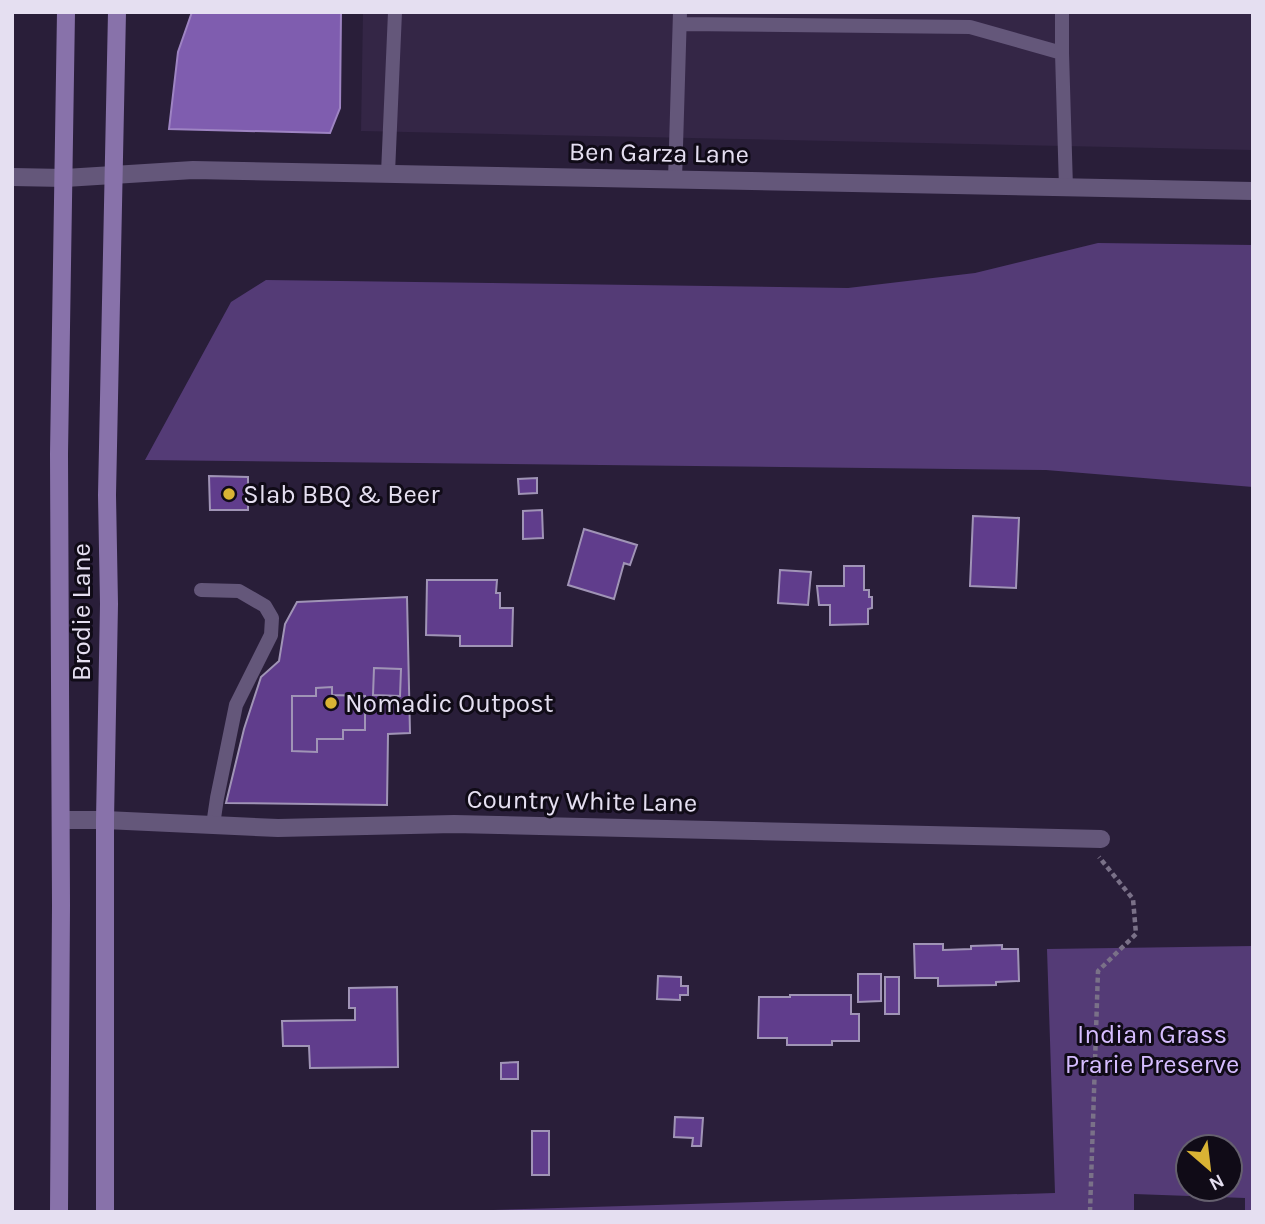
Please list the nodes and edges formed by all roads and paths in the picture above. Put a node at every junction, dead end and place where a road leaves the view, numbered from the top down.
1 (66, 12) edge
2 (117, 12) edge
3 (396, 12) edge
4 (1062, 12) edge
5 (680, 18) edge
6 (1062, 53) junction
7 (388, 173) junction
8 (115, 176) junction
9 (12, 177) edge
10 (65, 177) junction
11 (675, 180) junction
12 (1066, 188) junction
13 (1253, 191) edge
14 (201, 590) dead end
15 (61, 820) junction
16 (105, 820) junction
17 (214, 825) junction
18 (1094, 839) joint
19 (59, 1212) edge
20 (104, 1212) edge
21 (1090, 1212) edge

1 - 10 main road, Brodie Lane
2 - 8 main road, Brodie Lane
3 - 7 lane
4 - 6 lane
5 - 6 lane
5 - 11 lane
6 - 12 lane
7 - 8 street, Ben Garza Lane
7 - 11 street, Ben Garza Lane
8 - 10 street, Ben Garza Lane
8 - 16 main road, Brodie Lane
9 - 10 street, Ben Garza Lane
10 - 15 main road, Brodie Lane
11 - 12 street, Ben Garza Lane
12 - 13 street, Ben Garza Lane
14 - 17 lane
15 - 16 street, Country White Lane
15 - 19 main road, Brodie Lane
16 - 17 street, Country White Lane
16 - 20 main road, Brodie Lane
17 - 18 street, Country White Lane
18 - 21 path

